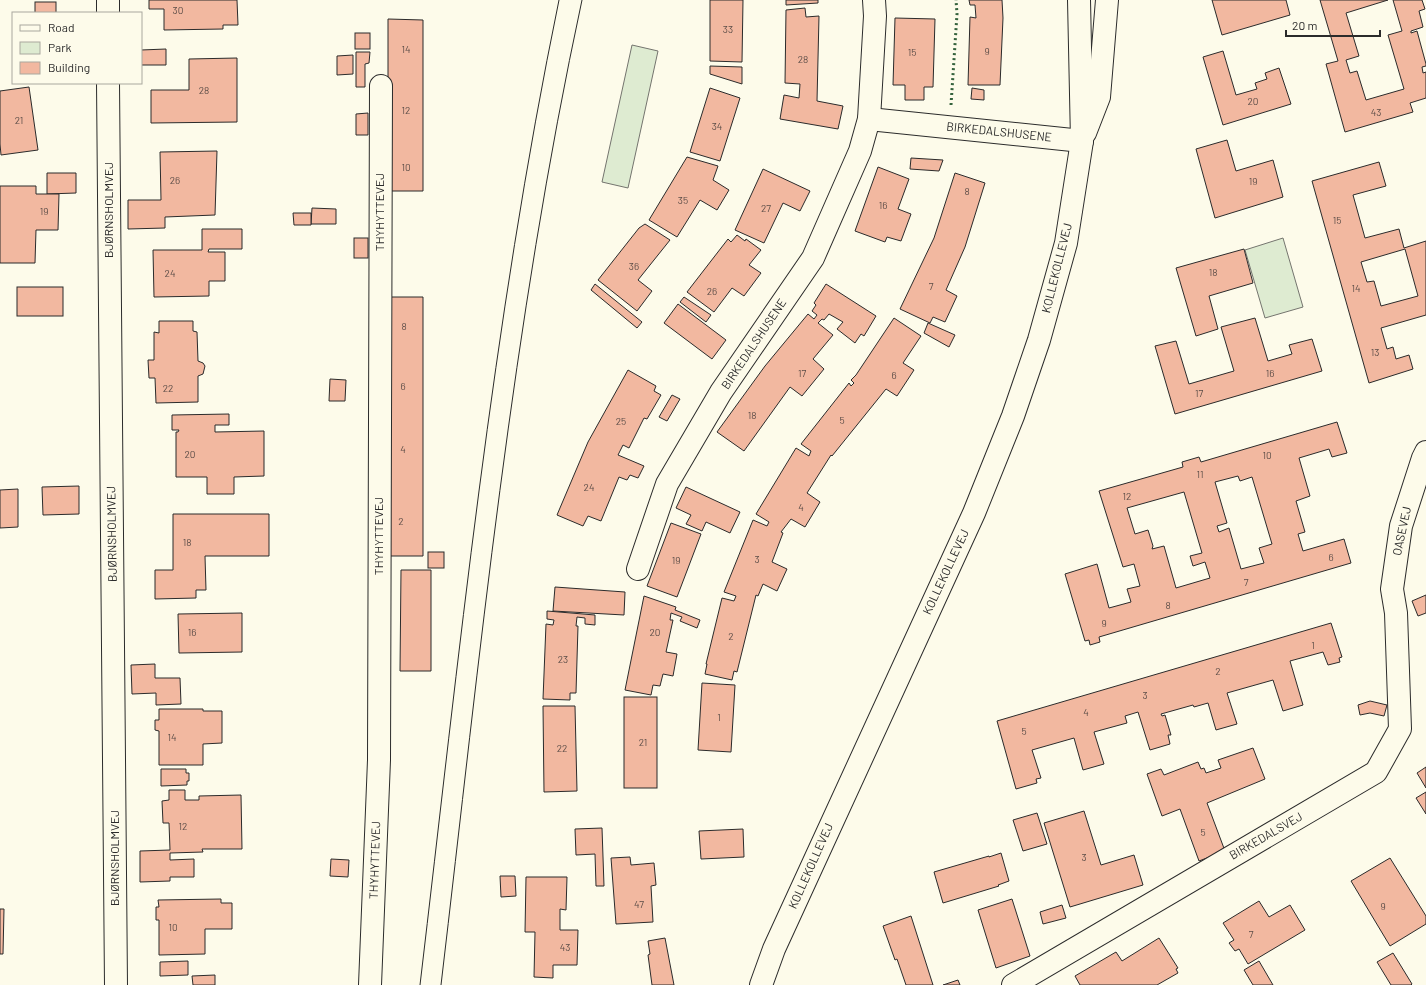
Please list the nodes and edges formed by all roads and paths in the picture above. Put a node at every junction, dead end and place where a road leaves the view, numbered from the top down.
1 (108, 0) edge
2 (874, 0) edge
3 (1079, 0) edge
4 (1107, 0) edge
5 (108, 12) edge
6 (108, 84) edge
7 (381, 86) dead end
8 (869, 119) junction
9 (1082, 141) junction
10 (1426, 452) edge
11 (638, 569) dead end
12 (1396, 613) joint
13 (116, 985) edge
14 (370, 985) edge
15 (761, 985) edge
16 (1013, 985) edge

1 - 5 street
2 - 8 street, BIRKEDALSHUSENE
3 - 9 street, KOLLEKOLLEVEJ
4 - 9 street, KOLLEKOLLEVEJ
6 - 13 street, BJØRNSHOLMVEJ
7 - 14 street, THYHYTTEVEJ
8 - 9 street, BIRKEDALSHUSENE
8 - 11 street, BIRKEDALSHUSENE
9 - 15 street, KOLLEKOLLEVEJ
10 - 12 street, OASEVEJ
12 - 16 street, BIRKEDALSVEJ

